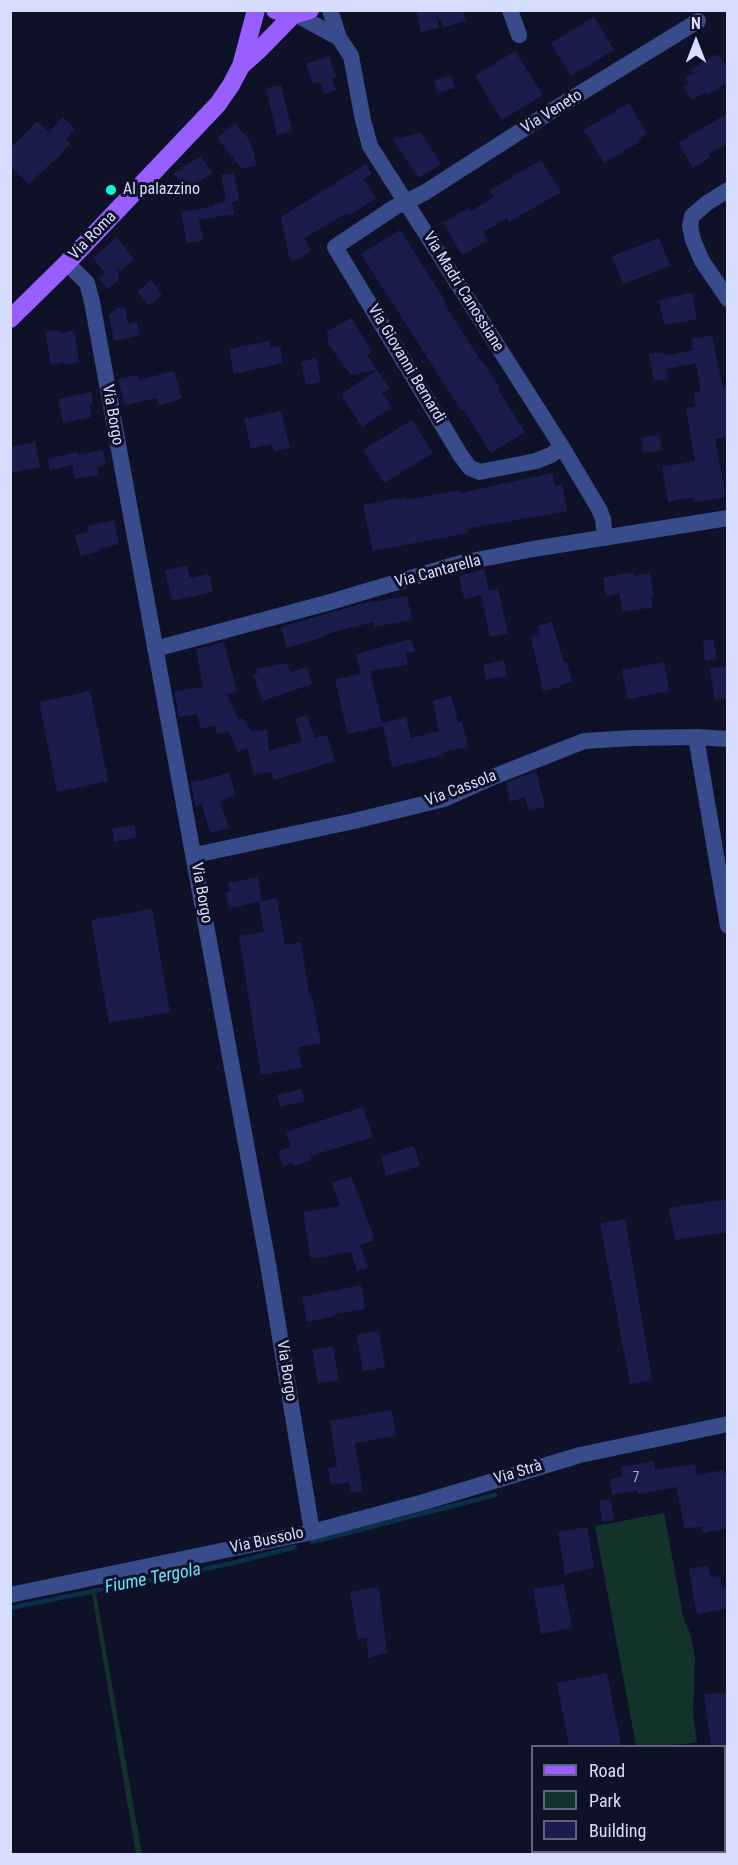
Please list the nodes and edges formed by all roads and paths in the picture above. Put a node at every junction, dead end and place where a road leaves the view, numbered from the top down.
1 (256, 10) edge
2 (275, 10) edge
3 (330, 10) edge
4 (510, 10) edge
5 (300, 14) edge
6 (698, 21) dead end
7 (519, 35) dead end
8 (339, 38) junction
9 (241, 66) junction
10 (728, 190) edge
11 (405, 202) junction
12 (67, 263) junction
13 (728, 299) edge
14 (10, 319) edge
15 (562, 447) junction
16 (728, 518) edge
17 (605, 538) junction
18 (154, 649) junction
19 (696, 737) junction
20 (728, 739) edge
21 (195, 855) junction
22 (728, 926) edge
23 (728, 1424) edge
24 (312, 1532) junction
25 (10, 1595) edge

1 - 9 main road, Via Roma
2 - 5 main road
3 - 8 street, Via Madri Canossiane
4 - 7 street
5 - 8 street
5 - 9 main road, Via Roma
6 - 11 street, Via Veneto
8 - 11 street, Via Madri Canossiane
9 - 12 main road, Via Roma
10 - 13 street
11 - 15 street, Via Madri Canossiane
11 - 15 street, Via Giovanni Bernardi
12 - 14 main road, Via Roma
12 - 18 street, Via Borgo
15 - 17 street, Via Madri Canossiane
16 - 17 street, Via Cantarella
17 - 18 street, Via Cantarella
18 - 21 street, Via Borgo
19 - 20 street, Via Cassola
19 - 21 street, Via Cassola
19 - 22 street
21 - 24 street, Via Borgo
23 - 24 street, Via Strà
24 - 25 street, Via Bussolo

